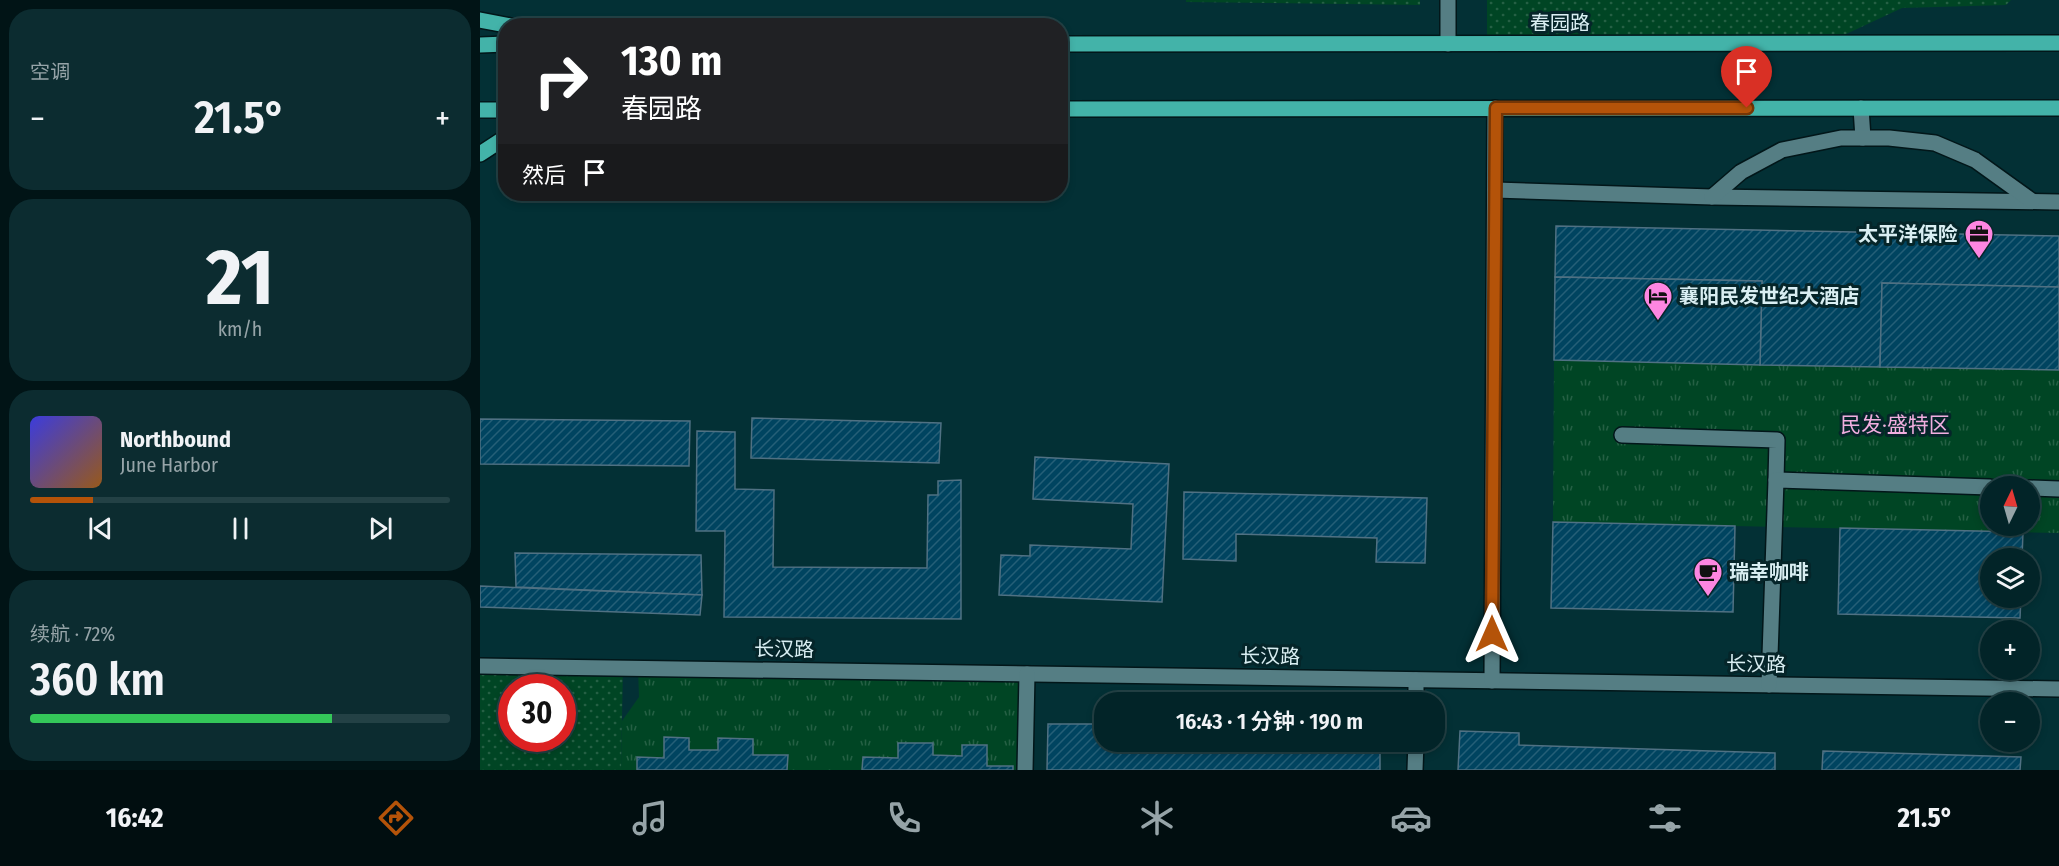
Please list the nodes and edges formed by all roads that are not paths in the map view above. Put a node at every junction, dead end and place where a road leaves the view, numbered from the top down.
1 (1448, 0) edge
2 (480, 20) edge
3 (498, 23) edge
4 (2059, 43) edge
5 (1068, 44) edge
6 (1448, 44) junction
7 (480, 45) edge
8 (498, 45) edge
9 (1496, 108) junction
10 (1861, 108) junction
11 (2059, 108) edge
12 (1068, 109) edge
13 (480, 110) edge
14 (498, 110) edge
15 (1863, 138) junction
16 (498, 142) edge
17 (480, 154) edge
18 (1495, 190) junction
19 (1712, 197) junction
20 (2032, 201) junction
21 (2059, 202) edge
22 (1622, 435) dead end
23 (1776, 480) junction
24 (1980, 487) edge
25 (2040, 488) edge
26 (2059, 489) edge
27 (480, 666) edge
28 (1027, 674) junction
29 (1416, 680) junction
30 (1492, 681) junction
31 (1769, 685) junction
32 (2059, 689) edge
33 (1416, 692) edge
34 (1416, 752) edge
35 (1025, 770) edge
36 (1415, 770) edge

1 - 6 street
2 - 3 main road
4 - 6 main road, 春园路
5 - 6 main road, 春园路
7 - 8 main road
9 - 10 main road
9 - 12 main road
9 - 18 street
10 - 11 main road
10 - 15 street
13 - 14 main road
15 - 19 street
15 - 20 street
16 - 17 main road
18 - 19 street
18 - 30 street
19 - 20 street
20 - 21 street
22 - 23 street
23 - 24 street
23 - 31 street
25 - 26 street
27 - 28 street, 长汉路
28 - 29 street, 长汉路
28 - 35 street
29 - 30 street, 长汉路
29 - 33 street
30 - 31 street, 长汉路
31 - 32 street, 长汉路
34 - 36 street

